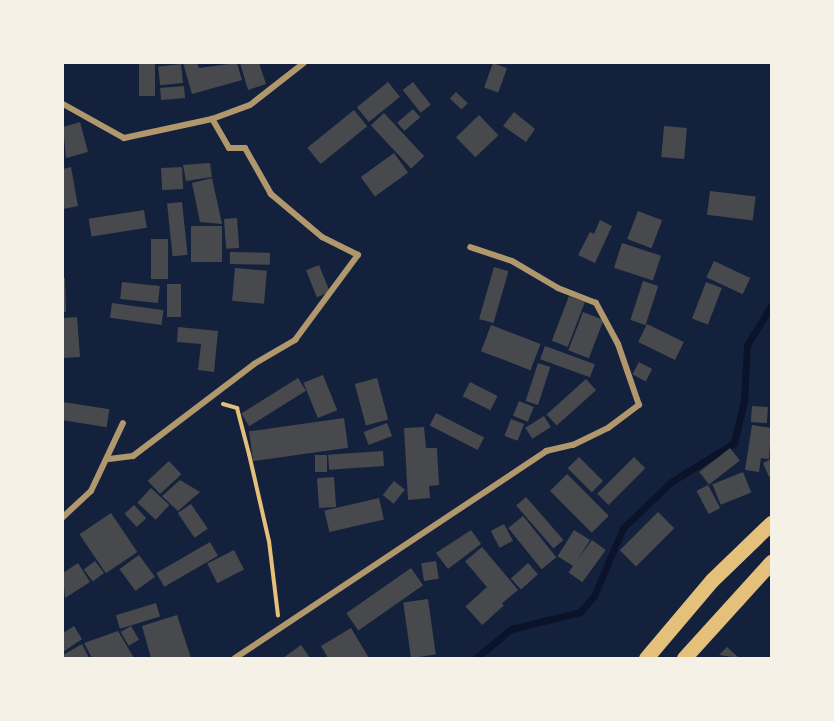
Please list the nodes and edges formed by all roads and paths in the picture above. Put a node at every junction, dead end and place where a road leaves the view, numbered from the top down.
1 (304, 63) edge
2 (63, 104) edge
3 (212, 119) junction
4 (470, 248) dead end
5 (207, 400) junction
6 (123, 423) dead end
7 (109, 459) junction
8 (63, 517) edge
9 (771, 523) edge
10 (771, 562) edge
11 (279, 629) junction
12 (235, 658) edge
13 (646, 658) edge
14 (684, 658) edge

1 - 3 street
2 - 3 street
3 - 5 street
4 - 11 street
5 - 7 street
5 - 11 path
6 - 7 street
7 - 8 street
9 - 13 main road
10 - 14 main road
11 - 12 street

